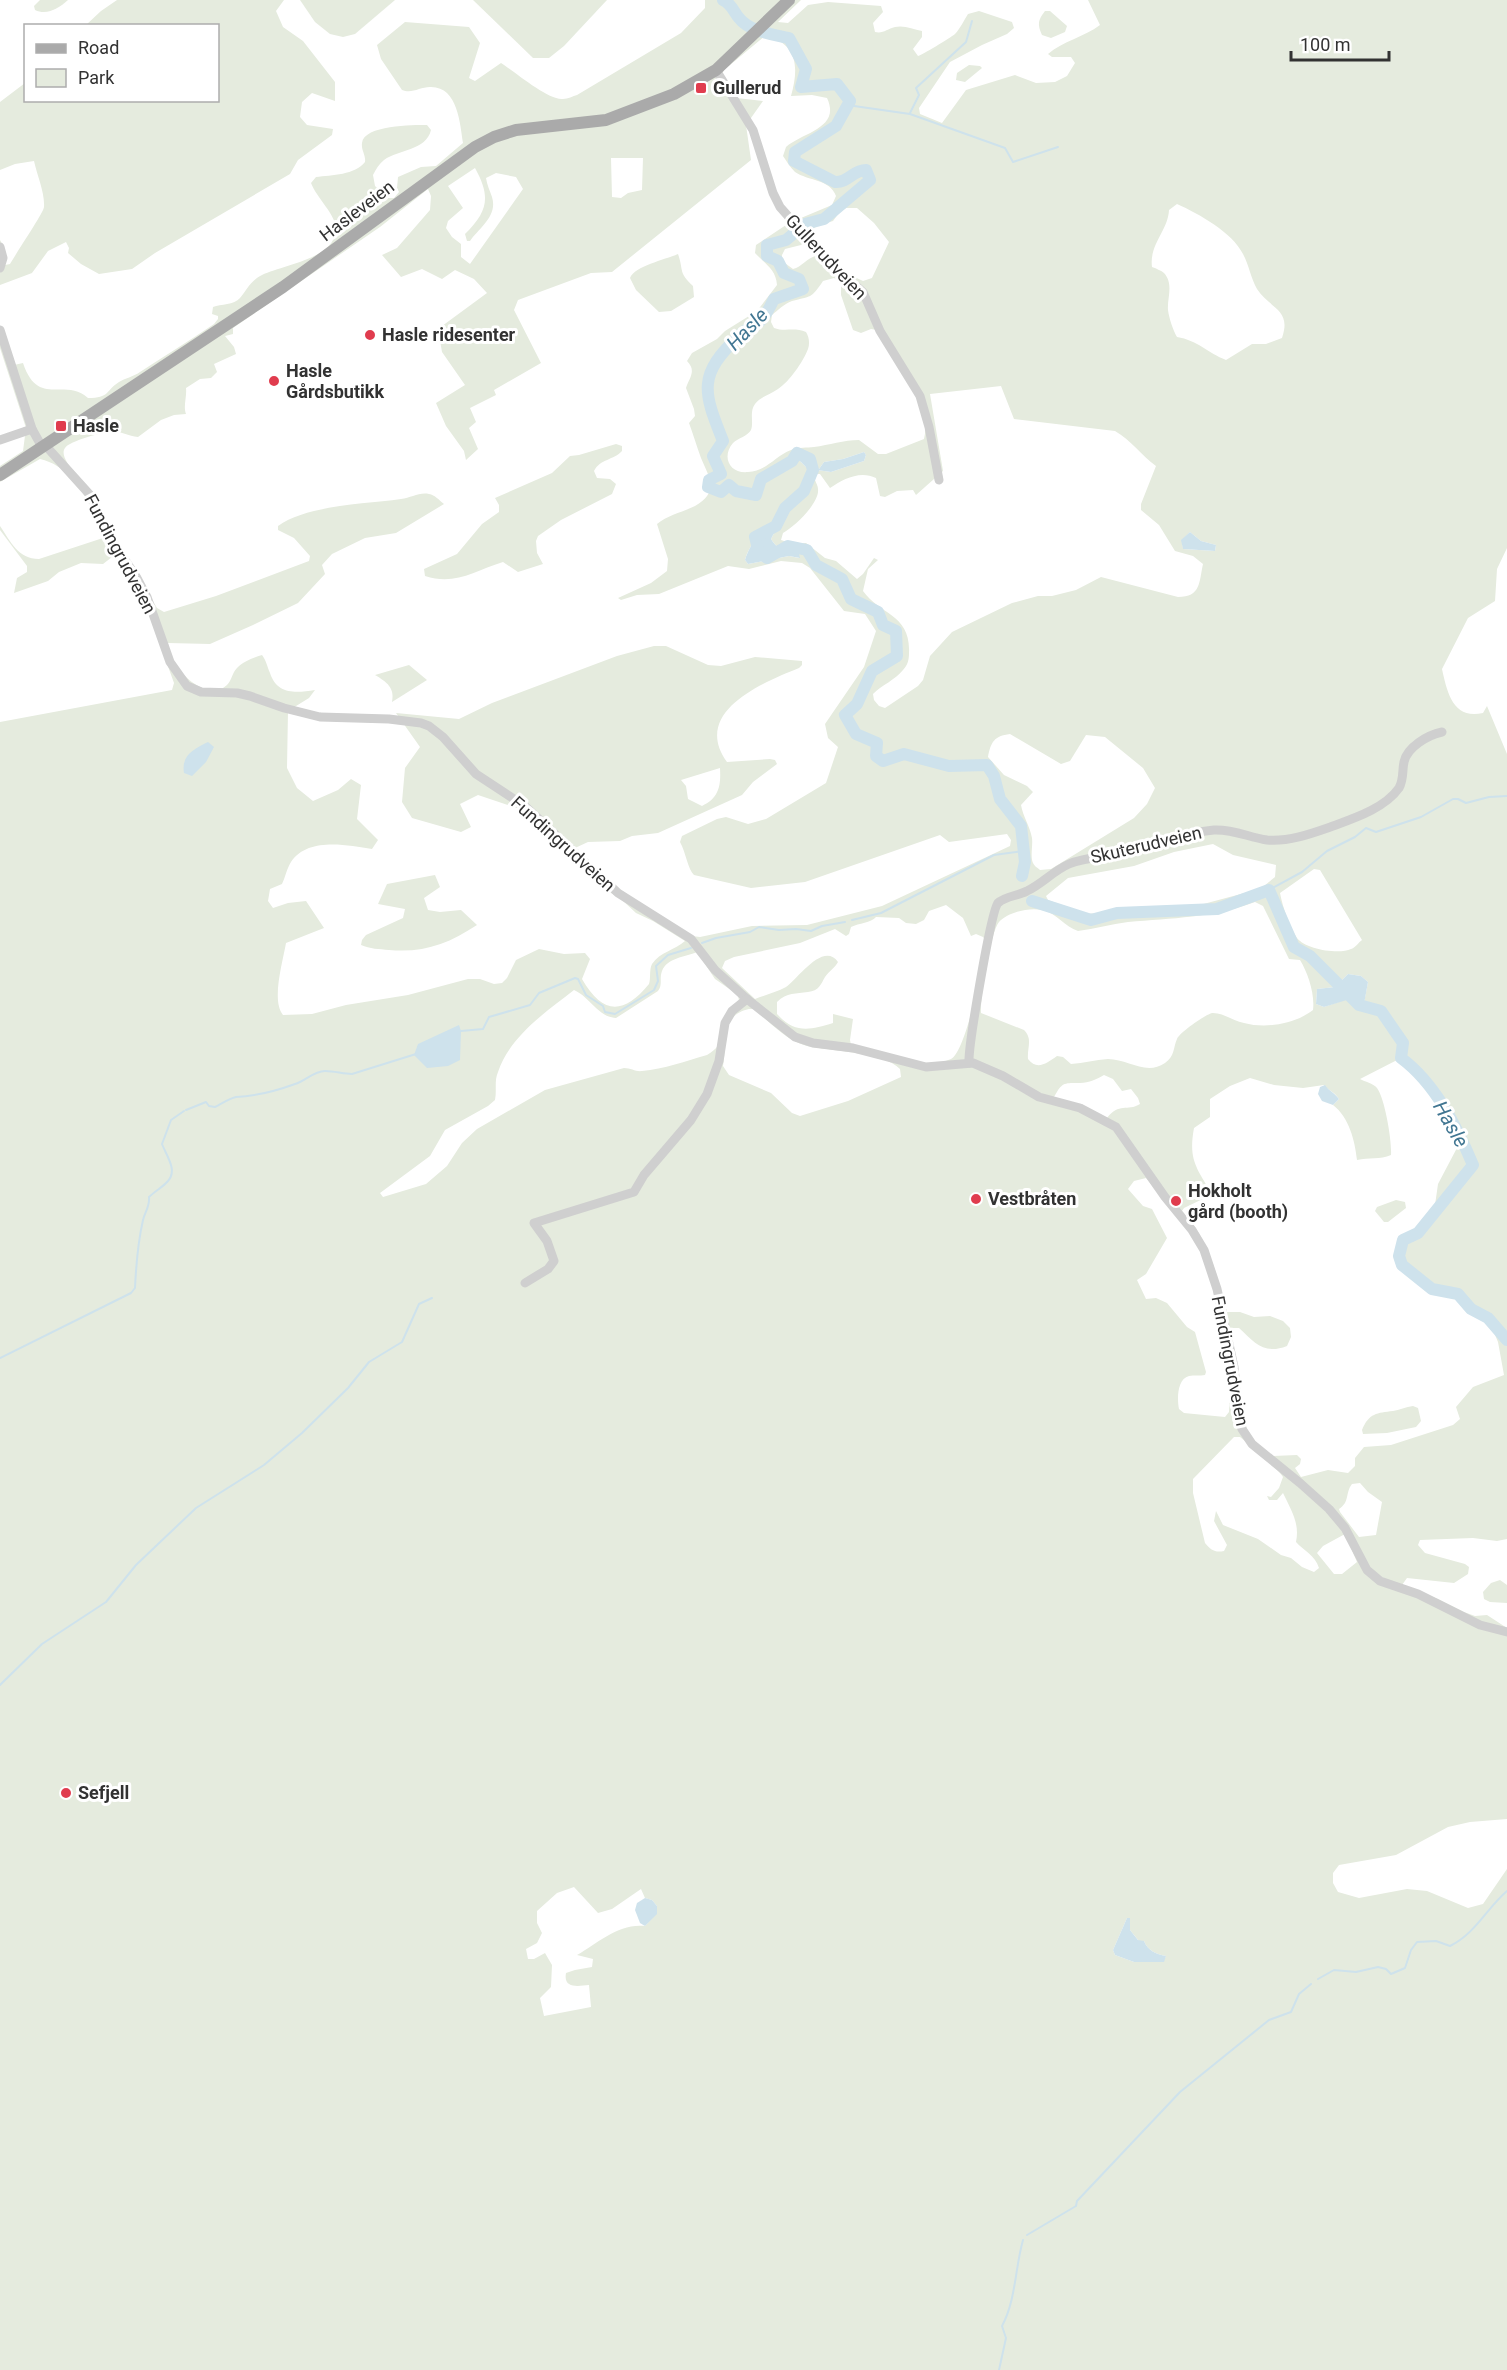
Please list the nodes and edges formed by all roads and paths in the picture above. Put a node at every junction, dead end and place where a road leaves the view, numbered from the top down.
1 (789, 0) edge
2 (716, 70) junction
3 (0, 247) edge
4 (0, 268) edge
5 (0, 330) edge
6 (32, 429) junction
7 (0, 440) edge
8 (44, 446) junction
9 (0, 475) edge
10 (939, 480) dead end
11 (1442, 732) dead end
12 (747, 999) junction
13 (969, 1064) junction
14 (525, 1283) dead end
15 (1507, 1632) edge

1 - 2 main road, Hasleveien
2 - 8 main road, Hasleveien
2 - 10 street, Gullerudveien
3 - 4 street
5 - 6 street
6 - 7 street
6 - 8 street
8 - 9 main road, Hasleveien
8 - 12 street, Fundingrudveien
11 - 13 street, Skuterudveien
12 - 13 street, Fundingrudveien
12 - 14 street
13 - 15 street, Fundingrudveien

